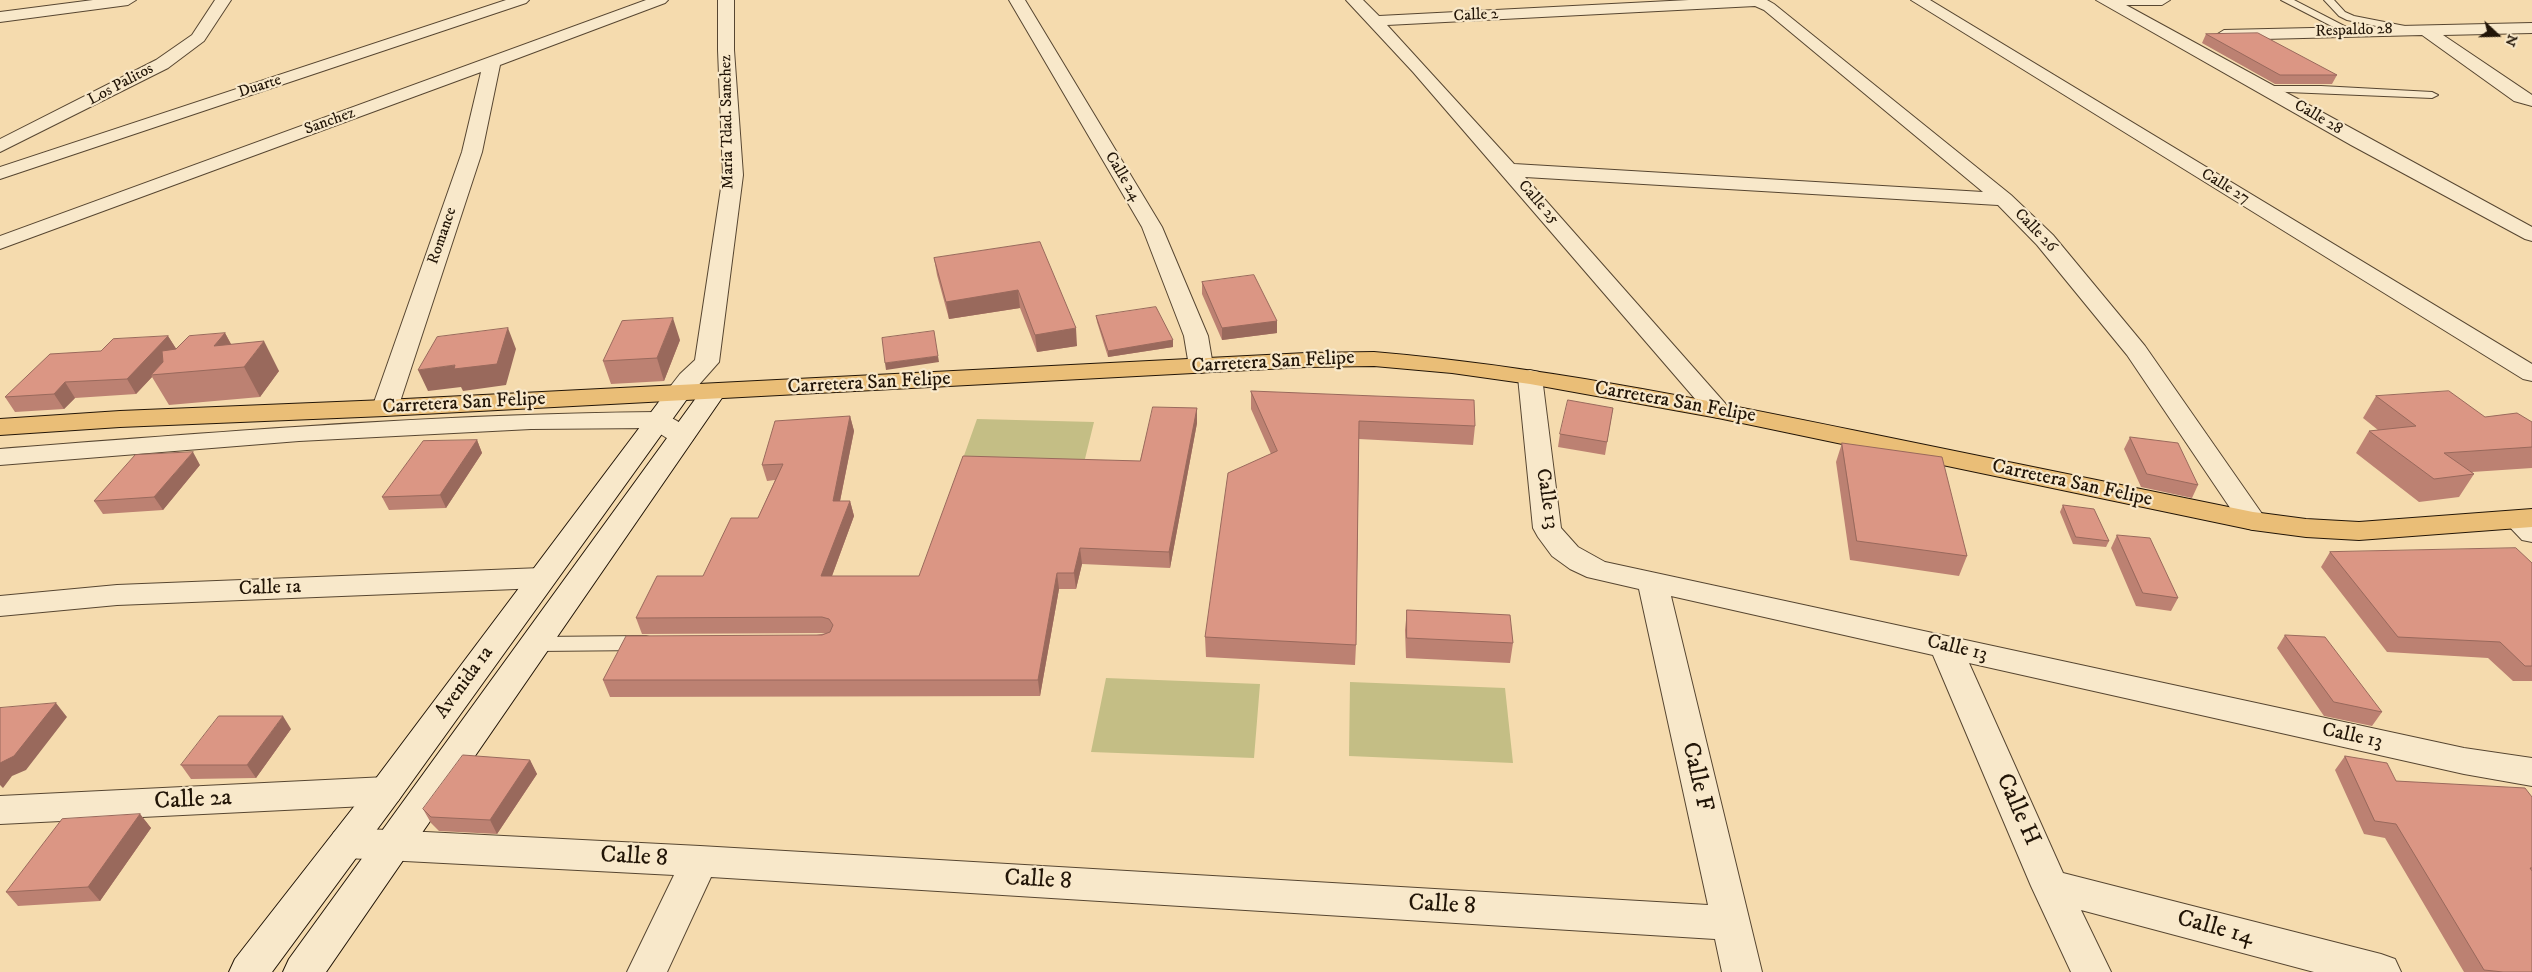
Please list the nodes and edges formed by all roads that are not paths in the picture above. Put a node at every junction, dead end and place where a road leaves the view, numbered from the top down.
1 (128, 0) edge
2 (223, 0) edge
3 (521, 0) edge
4 (660, 0) edge
5 (726, 0) edge
6 (1017, 0) edge
7 (1354, 0) edge
8 (1756, 0) edge
9 (1919, 0) edge
10 (2105, 0) edge
11 (2162, 0) edge
12 (2286, 0) edge
13 (2329, 0) edge
14 (0, 18) edge
15 (1375, 21) junction
16 (2532, 28) edge
17 (2417, 29) junction
18 (2349, 31) junction
19 (2176, 37) junction
20 (492, 62) junction
21 (2267, 89) junction
22 (2432, 95) dead end
23 (2532, 101) edge
24 (74, 110) junction
25 (142, 126) junction
26 (0, 146) edge
27 (1508, 170) junction
28 (0, 173) edge
29 (2004, 199) junction
30 (2532, 235) edge
31 (0, 243) edge
32 (1202, 366) junction
33 (2532, 374) edge
34 (710, 377) junction
35 (1530, 377) junction
36 (679, 392) junction
37 (385, 408) junction
38 (1718, 410) junction
39 (0, 427) edge
40 (670, 428) junction
41 (0, 457) edge
42 (2253, 521) junction
43 (2527, 524) edge
44 (541, 578) junction
45 (1652, 581) junction
46 (0, 606) edge
47 (662, 643) edge
48 (537, 644) junction
49 (1945, 646) junction
50 (2532, 772) edge
51 (386, 792) junction
52 (0, 810) edge
53 (347, 843) junction
54 (391, 847) junction
55 (700, 861) junction
56 (2050, 886) junction
57 (1729, 923) junction
58 (250, 972) edge
59 (303, 972) edge
60 (647, 972) edge
61 (1742, 972) edge
62 (2091, 972) edge
63 (2381, 972) edge

1 - 14 street
2 - 24 street, Los Palitos
3 - 25 street, Duarte
4 - 20 street, Sanchez
5 - 34 street, Maria Tdad. Sanchez
6 - 32 street, Calle 24
7 - 15 street, Calle 25
8 - 15 street, Calle 2
8 - 29 street, Calle 26
9 - 33 street, Calle 27
10 - 11 street
10 - 19 street, Calle 28
12 - 18 lane
13 - 17 lane
15 - 27 street, Calle 25
16 - 17 street, Respaldo 28
17 - 18 street, Respaldo 28
17 - 23 street
18 - 19 street, Respaldo 28
19 - 21 street, Calle 28
20 - 31 street, Sanchez
20 - 37 street, Romance
21 - 22 lane
21 - 30 street, Calle 28
24 - 25 street
24 - 26 street, Los Palitos
25 - 28 street, Duarte
27 - 29 street
27 - 38 street, Calle 25
29 - 42 street, Calle 26
32 - 34 main road, Carretera San Felipe
32 - 35 main road, Carretera San Felipe
34 - 36 main road, Carretera San Felipe
34 - 40 street, Avenida 1a
35 - 38 main road, Carretera San Felipe
35 - 45 street, Calle 13
36 - 37 main road, Carretera San Felipe
36 - 40 street, Avenida 1a
37 - 39 main road, Carretera San Felipe
38 - 42 main road, Carretera San Felipe
40 - 41 street
40 - 44 street, Avenida 1a
40 - 48 street, Avenida 1a
42 - 43 main road, Carretera San Felipe
44 - 46 street, Calle 1a
44 - 51 street, Avenida 1a
45 - 49 street, Calle 13
45 - 57 street, Calle F
47 - 48 lane
48 - 54 street, Avenida 1a
49 - 50 street, Calle 13
49 - 56 street, Calle H
51 - 52 street, Calle 2a
51 - 53 street, Avenida 1a
53 - 54 street, Calle 8
53 - 58 street, Avenida 1a
54 - 55 street, Calle 8
54 - 59 street, Avenida 1a
55 - 57 street, Calle 8
55 - 60 street
56 - 62 street, Calle H
56 - 63 street, Calle 14
57 - 61 street, Calle F

